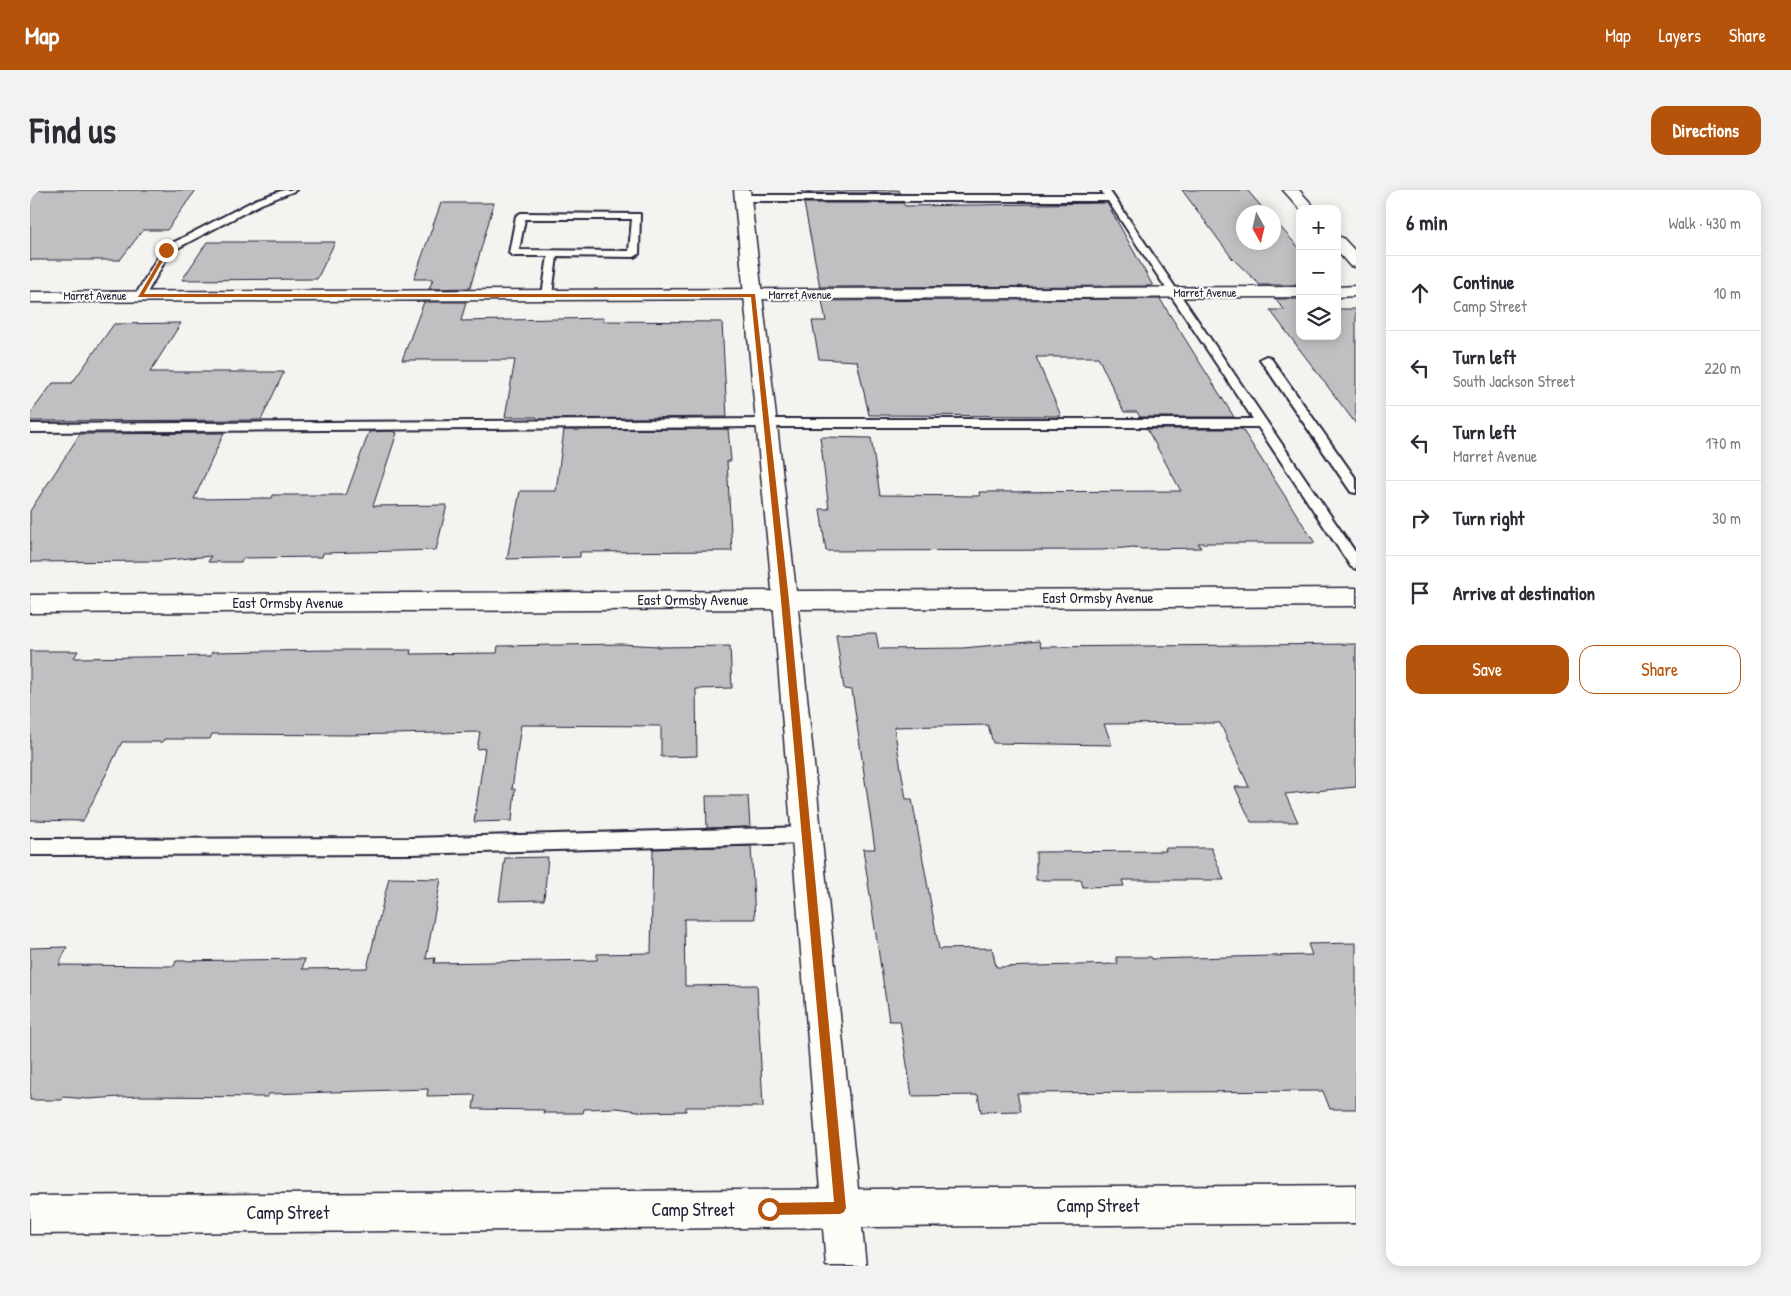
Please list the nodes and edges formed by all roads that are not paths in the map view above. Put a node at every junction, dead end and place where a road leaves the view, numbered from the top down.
1 (293, 190) edge
2 (1290, 190) edge
3 (742, 194) edge
4 (1107, 194) edge
5 (1304, 205) edge
6 (1341, 245) edge
7 (553, 253) junction
8 (1356, 262) edge
9 (1296, 292) edge
10 (1341, 292) edge
11 (1356, 292) edge
12 (1174, 293) junction
13 (547, 295) junction
14 (753, 295) junction
15 (140, 296) junction
16 (30, 297) edge
17 (1266, 359) dead end
18 (766, 423) junction
19 (1262, 423) junction
20 (30, 428) edge
21 (1356, 489) edge
22 (1356, 564) edge
23 (1356, 597) edge
24 (785, 600) junction
25 (30, 604) edge
26 (806, 835) junction
27 (30, 847) edge
28 (1356, 1204) edge
29 (840, 1208) junction
30 (30, 1215) edge
31 (846, 1266) edge

1 - 15 lane
2 - 5 street
3 - 4 lane
3 - 14 street
4 - 12 lane
6 - 8 street
7 - 7 lane
7 - 13 lane
9 - 12 street, Marret Avenue
10 - 11 street
12 - 14 street, Marret Avenue
12 - 19 lane
13 - 14 street, Marret Avenue
13 - 15 street, Marret Avenue
14 - 18 street
15 - 16 street, Marret Avenue
17 - 21 lane
18 - 19 lane
18 - 20 lane
18 - 24 street
19 - 22 lane
23 - 24 street, East Ormsby Avenue
24 - 25 street, East Ormsby Avenue
24 - 26 street
26 - 27 lane
26 - 29 street
28 - 29 street, Camp Street
29 - 30 street, Camp Street
29 - 31 street

